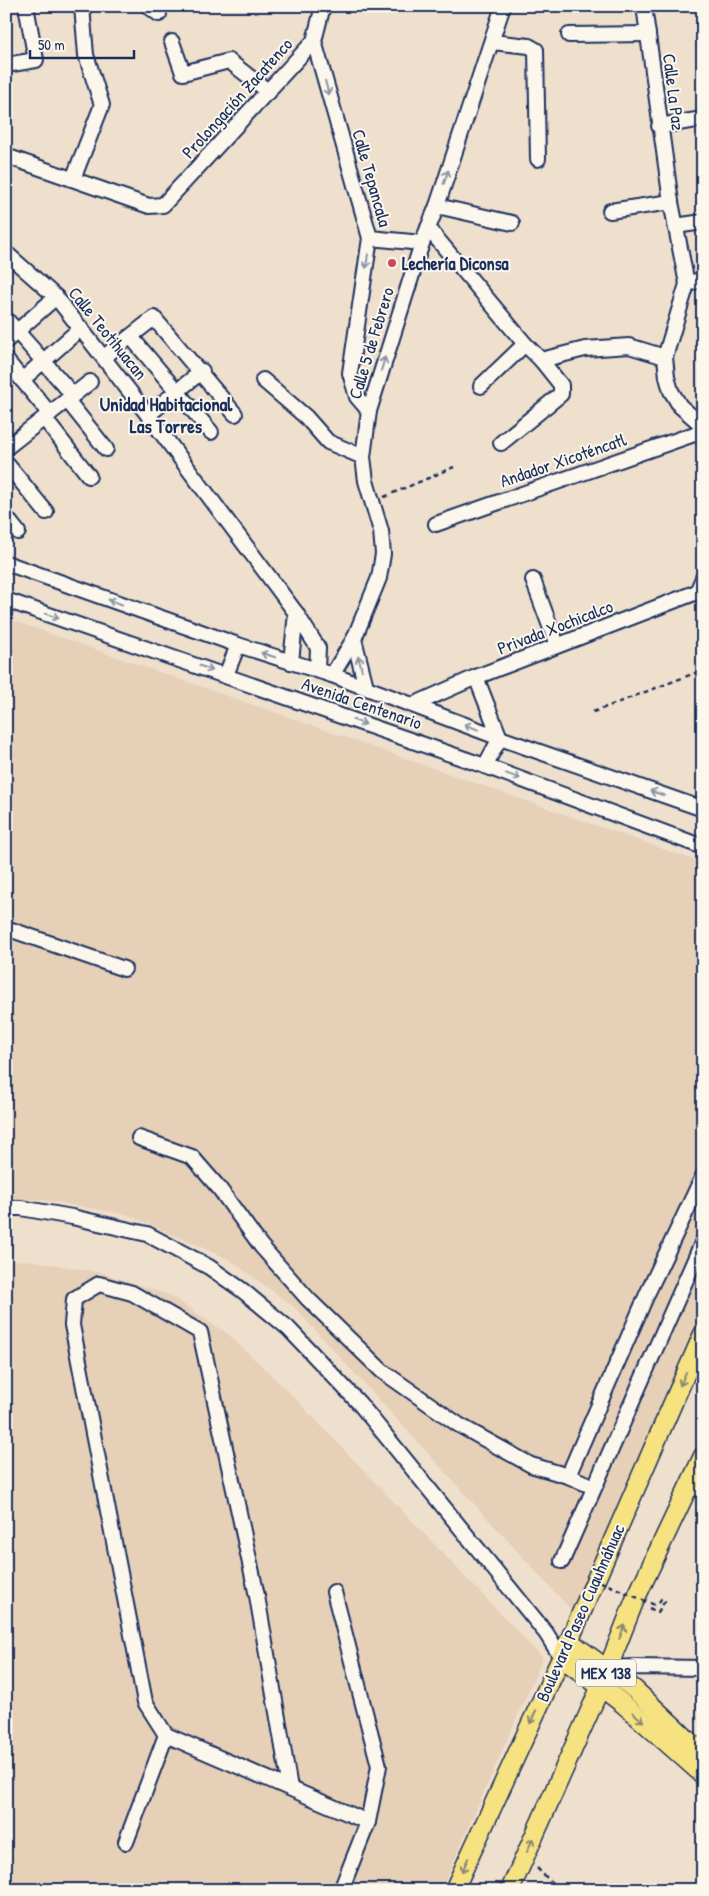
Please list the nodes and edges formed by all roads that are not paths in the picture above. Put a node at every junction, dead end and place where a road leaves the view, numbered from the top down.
1 (26, 6) edge
2 (82, 6) edge
3 (323, 6) edge
4 (503, 6) edge
5 (644, 6) edge
6 (648, 34) junction
7 (569, 35) dead end
8 (314, 40) junction
9 (172, 42) dead end
10 (492, 42) junction
11 (6, 65) edge
12 (268, 92) junction
13 (703, 119) edge
14 (659, 126) junction
15 (6, 156) edge
16 (538, 159) dead end
17 (73, 179) junction
18 (671, 202) junction
19 (437, 206) junction
20 (610, 212) dead end
21 (703, 222) edge
22 (512, 223) dead end
23 (675, 226) junction
24 (428, 228) junction
25 (370, 238) junction
26 (422, 243) junction
27 (6, 253) edge
28 (703, 279) edge
29 (687, 284) junction
30 (56, 297) junction
31 (6, 319) edge
32 (81, 328) junction
33 (12, 336) edge
34 (131, 337) junction
35 (524, 344) junction
36 (104, 357) junction
37 (665, 357) junction
38 (6, 360) edge
39 (541, 360) junction
40 (44, 362) junction
41 (202, 371) junction
42 (22, 380) junction
43 (263, 380) dead end
44 (90, 382) dead end
45 (481, 386) dead end
46 (176, 393) junction
47 (70, 398) junction
48 (369, 411) junction
49 (235, 414) dead end
50 (148, 415) junction
51 (47, 416) junction
52 (703, 426) edge
53 (703, 431) edge
54 (211, 432) dead end
55 (501, 443) dead end
56 (6, 448) edge
57 (106, 449) dead end
58 (363, 457) junction
59 (6, 463) edge
60 (89, 476) dead end
61 (46, 512) dead end
62 (6, 517) edge
63 (436, 524) dead end
64 (18, 532) dead end
65 (6, 563) edge
66 (703, 578) edge
67 (533, 580) dead end
68 (6, 600) edge
69 (296, 613) junction
70 (354, 639) junction
71 (238, 645) junction
72 (557, 645) junction
73 (291, 662) junction
74 (317, 670) junction
75 (226, 675) junction
76 (332, 675) junction
77 (476, 677) junction
78 (366, 687) junction
79 (413, 704) junction
80 (500, 738) junction
81 (485, 766) junction
82 (703, 809) edge
83 (703, 847) edge
84 (6, 928) edge
85 (124, 969) dead end
86 (139, 1138) dead end
87 (702, 1177) edge
88 (6, 1208) edge
89 (703, 1241) edge
90 (703, 1334) edge
91 (703, 1456) edge
92 (568, 1476) junction
93 (594, 1487) junction
94 (695, 1489) edge
95 (562, 1561) dead end
96 (334, 1592) dead end
97 (546, 1633) junction
98 (569, 1640) junction
99 (561, 1657) junction
100 (703, 1668) edge
101 (608, 1669) junction
102 (601, 1686) junction
103 (166, 1735) junction
104 (703, 1754) edge
105 (703, 1775) edge
106 (290, 1788) junction
107 (368, 1822) junction
108 (126, 1842) dead end
109 (341, 1890) edge
110 (454, 1890) edge
111 (510, 1890) edge

1 - 11 street
2 - 17 street
3 - 8 street, Prolongación Zacatenco
4 - 10 street, Calle 5 de Febrero
5 - 6 street, Calle La Paz
6 - 7 street
6 - 14 street, Calle La Paz
8 - 12 street, Prolongación Zacatenco
8 -> 25 street, Calle Tepancala
9 - 12 street
10 - 16 street
19 -> 10 street, Calle 5 de Febrero
12 - 17 street, Prolongación Zacatenco
13 - 14 street
14 - 18 street, Calle La Paz
15 - 17 street
18 - 20 street
18 - 23 street, Calle La Paz
19 - 22 street
19 - 24 street, Calle 5 de Febrero
21 - 23 street
23 - 29 street, Calle La Paz
24 - 26 street, Calle 5 de Febrero
24 - 35 street
25 - 26 street
25 -> 48 street, Calle Tepancala
48 -> 26 street, Calle 5 de Febrero
27 - 30 street, Calle Teotihuacan
28 - 29 street
29 - 37 street, Calle La Paz
30 - 32 street, Calle Teotihuacan
30 - 33 street
31 - 33 street
32 - 36 street, Calle Teotihuacan
32 - 40 street
33 - 40 street
34 - 36 street
34 - 41 street
34 - 46 street
35 - 39 street
35 - 45 street
36 - 50 street, Calle Teotihuacan
37 - 39 street
37 - 52 street
38 - 42 street
39 - 55 street
40 - 42 street
40 - 47 street
41 - 46 street
41 - 49 street
42 - 51 street
43 - 58 street
44 - 47 street
46 - 50 street
46 - 54 street
47 - 51 street
47 - 57 street
48 - 58 street, Calle 5 de Febrero
50 - 69 street, Calle Teotihuacan
51 - 56 street
51 - 60 street
53 - 63 street, Andador Xicoténcatl
58 - 70 street, Calle 5 de Febrero
59 - 61 street
62 - 64 street
71 -> 65 street, Avenida Centenario
66 - 72 street, Privada Xochicalco
67 - 72 street
68 -> 75 street, Avenida Centenario
69 - 73 street
69 - 74 street, Calle Teotihuacan
70 - 76 street, Calle 5 de Febrero
78 -> 70 street
73 -> 71 street, Avenida Centenario
71 - 75 street
72 - 77 street, Privada Xochicalco
73 - 74 street, Avenida Centenario
74 - 76 street, Avenida Centenario
75 -> 81 street, Avenida Centenario
76 - 78 street, Avenida Centenario
77 - 79 street, Privada Xochicalco
77 - 80 street
78 - 79 street, Avenida Centenario
80 -> 79 street, Avenida Centenario
80 - 81 street
82 -> 80 street, Avenida Centenario
81 -> 83 street, Avenida Centenario
84 - 85 street
86 - 92 street
87 - 92 street
88 - 97 street
89 - 93 street
90 -> 98 main road, Boulevard Paseo Cuauhnáhuac / MEX 138
91 - 94 main road, MEX 138
92 - 93 street
93 - 95 street
101 -> 94 main road, MEX 138
96 - 107 street
97 - 98 street
97 - 99 street
98 - 99 main road, Boulevard Paseo Cuauhnáhuac / MEX 138
98 - 101 main road
99 - 102 main road
99 -> 110 main road, Boulevard Paseo Cuauhnáhuac / MEX 138
100 - 101 street
101 - 102 main road, MEX 138
101 - 104 main road
102 -> 105 main road
111 -> 102 main road, MEX 138
103 - 106 street
103 - 106 street
103 - 108 street
106 - 107 street
107 - 109 street

